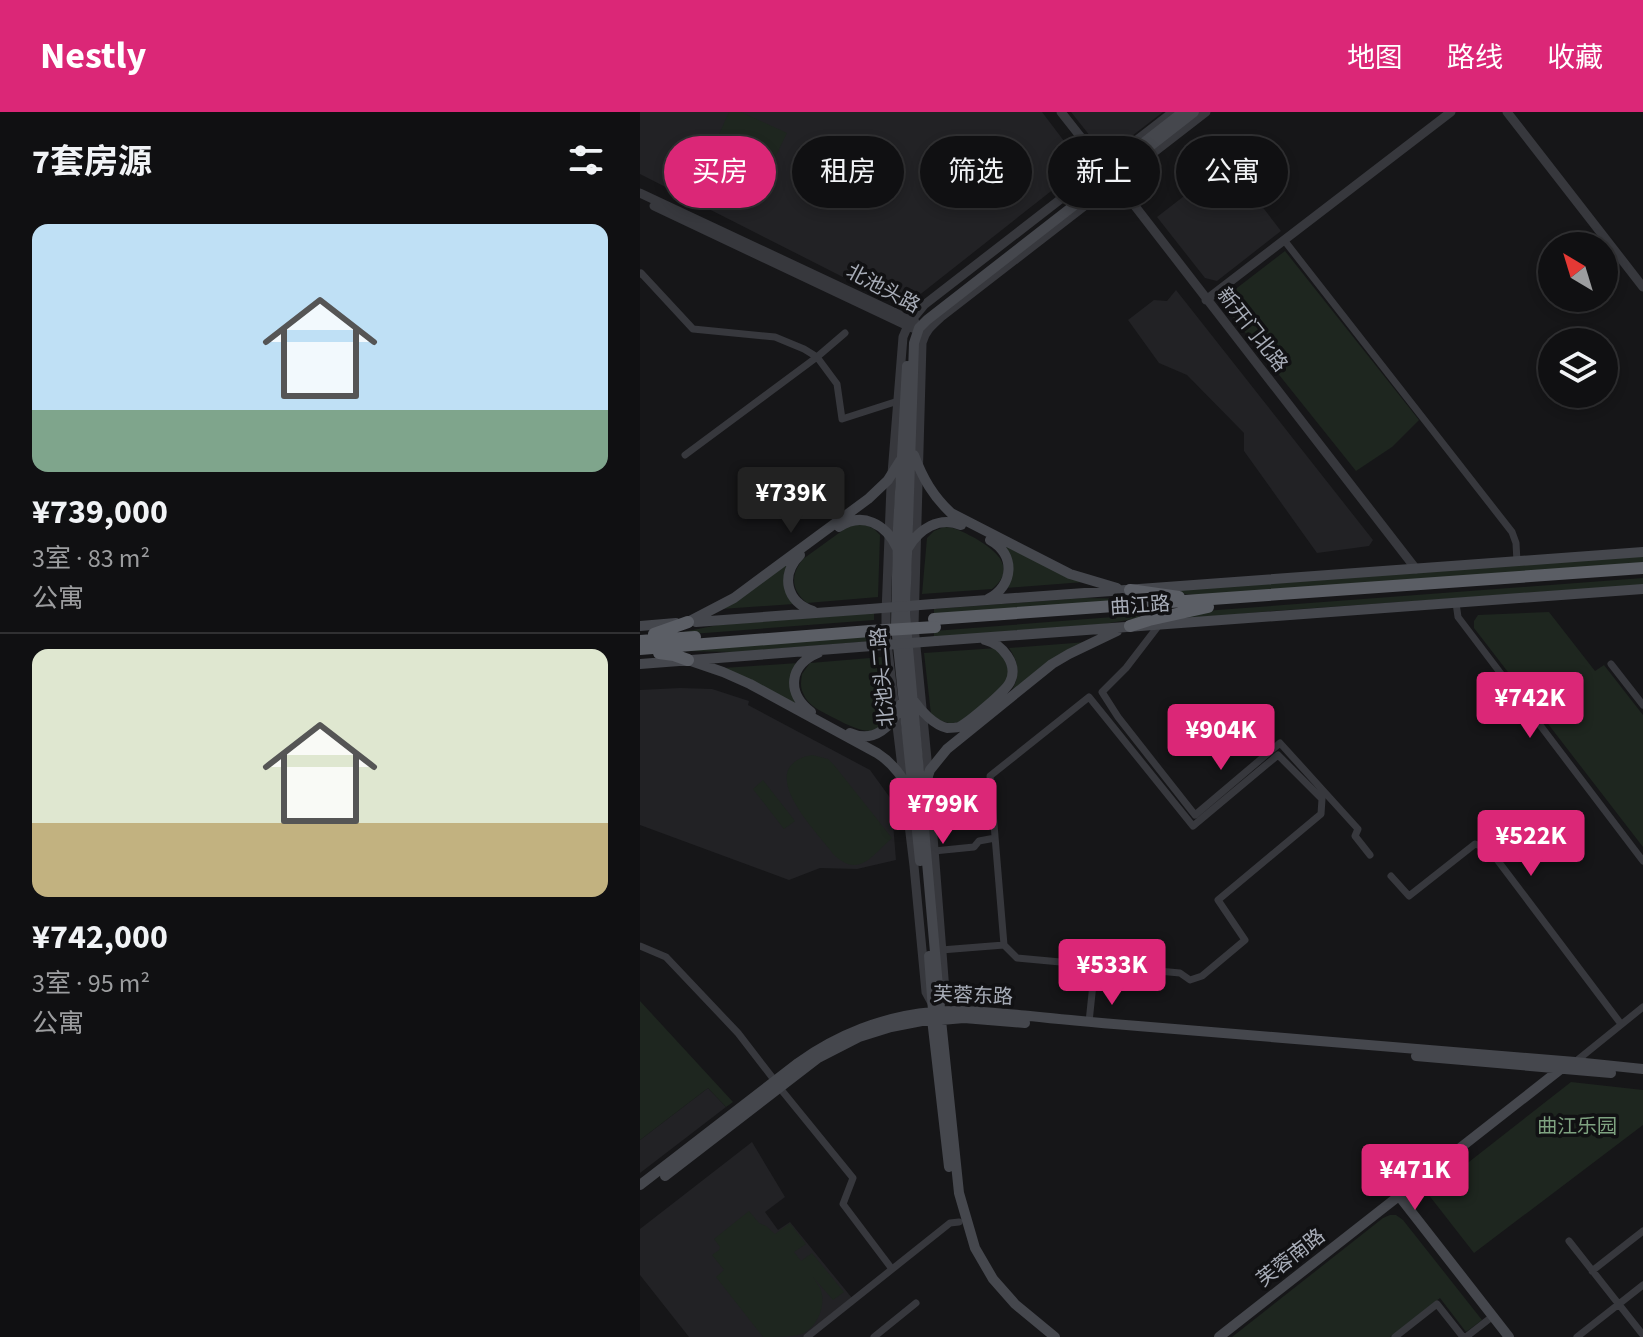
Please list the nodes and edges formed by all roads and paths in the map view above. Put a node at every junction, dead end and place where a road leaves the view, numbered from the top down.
1 (1061, 112) edge
2 (1173, 112) edge
3 (1183, 112) edge
4 (1194, 112) edge
5 (1206, 112) edge
6 (1451, 112) edge
7 (1507, 112) edge
8 (1080, 136) edge
9 (1149, 136) edge
10 (1155, 136) edge
11 (1160, 137) edge
12 (1160, 142) edge
13 (640, 193) edge
14 (640, 199) edge
15 (1066, 208) edge
16 (1136, 208) edge
17 (1284, 240) junction
18 (640, 274) edge
19 (1643, 287) edge
20 (1206, 300) junction
21 (915, 326) junction
22 (845, 333) dead end
23 (817, 357) junction
24 (898, 401) junction
25 (907, 449) junction
26 (685, 455) dead end
27 (920, 469) junction
28 (892, 475) junction
29 (889, 535) junction
30 (917, 536) junction
31 (1643, 552) edge
32 (902, 553) junction
33 (1517, 562) junction
34 (1643, 568) edge
35 (1416, 569) junction
36 (1643, 575) edge
37 (1643, 589) edge
38 (1130, 590) junction
39 (983, 601) junction
40 (1208, 603) junction
41 (1456, 603) junction
42 (827, 613) junction
43 (688, 622) junction
44 (1160, 624) junction
45 (640, 626) edge
46 (1130, 626) junction
47 (870, 628) junction
48 (640, 639) edge
49 (975, 639) junction
50 (829, 649) junction
51 (640, 651) edge
52 (688, 660) junction
53 (640, 664) edge
54 (1611, 664) dead end
55 (907, 696) junction
56 (1643, 705) edge
57 (922, 712) junction
58 (895, 717) junction
59 (928, 774) junction
60 (902, 778) junction
61 (922, 796) junction
62 (914, 804) junction
63 (995, 838) junction
64 (934, 851) junction
65 (1370, 855) dead end
66 (1643, 861) edge
67 (1391, 876) dead end
68 (1004, 945) junction
69 (640, 946) edge
70 (941, 950) junction
71 (1095, 965) junction
72 (1643, 1007) edge
73 (936, 1011) junction
74 (1089, 1022) junction
75 (1621, 1024) junction
76 (1569, 1066) junction
77 (1643, 1069) edge
78 (1643, 1076) edge
79 (777, 1084) junction
80 (640, 1185) edge
81 (640, 1192) edge
82 (1401, 1198) junction
83 (959, 1222) junction
84 (1643, 1231) edge
85 (1569, 1241) dead end
86 (892, 1269) junction
87 (1592, 1271) junction
88 (1643, 1285) edge
89 (916, 1303) dead end
90 (1619, 1304) junction
91 (1493, 1316) junction
92 (1643, 1335) edge
93 (809, 1336) edge
94 (874, 1337) edge
95 (1045, 1337) edge
96 (1055, 1337) edge
97 (1219, 1337) edge
98 (1228, 1337) edge
99 (1395, 1337) edge
100 (1465, 1337) edge
101 (1509, 1337) edge
102 (1577, 1337) edge

1 - 8 street, 新开门北路
2 - 9 street
3 - 10 main road
4 - 11 main road
5 - 12 street
6 - 17 street
7 - 19 street
13 - 21 street, 北池头路
14 - 21 street, 北池头路
15 - 21 main road
16 - 20 street, 新开门北路
17 - 20 street
17 - 33 street
18 - 23 street
20 - 35 street, 新开门北路
21 - 24 street
21 - 25 main road, 北池头二路
21 - 27 street
22 - 23 street
23 - 24 street
23 - 26 street
24 - 28 street
25 - 27 main road
25 - 28 main road
25 - 32 main road, 北池头二路
27 - 30 street
27 - 38 main road
28 - 29 street
28 - 43 main road
29 - 32 main road
29 - 42 main road
29 - 58 street
30 - 32 main road
30 - 39 main road
30 - 57 street
31 - 33 main road, 曲江路
32 - 55 main road, 北池头二路
33 - 35 main road, 曲江路
34 - 40 highway, 曲江路
35 - 38 main road, 曲江路
36 - 40 highway, 曲江路
37 - 41 main road, 曲江路
38 - 39 main road, 曲江路
38 - 40 highway
39 - 42 main road, 曲江路, bridge
40 - 46 highway
40 - 47 highway, 曲江路, bridge
41 - 44 main road, 曲江路
41 - 66 street
42 - 43 main road, 曲江路
43 - 45 main road, 曲江路
43 - 48 highway
44 - 46 main road, 曲江路
44 - 65 street
46 - 49 main road, 曲江路
46 - 59 main road
47 - 48 highway, 曲江路
47 - 51 highway, 曲江路
49 - 50 main road, 曲江路, bridge
49 - 57 main road
50 - 52 main road, 曲江路
50 - 58 main road
51 - 52 highway
52 - 53 main road, 曲江路
52 - 60 main road
54 - 56 street
55 - 57 main road
55 - 58 main road
55 - 61 main road, 北池头二路
55 - 62 main road, 北池头二路
57 - 59 street
58 - 60 street
59 - 61 main road
59 - 64 street
60 - 62 main road
60 - 73 street
61 - 73 main road, 北池头二路
62 - 73 main road, 北池头二路
63 - 64 street
63 - 68 street
63 - 71 street
64 - 70 street
67 - 75 street
68 - 70 street
68 - 71 street
69 - 79 street
70 - 73 street
71 - 74 street
72 - 75 street, 芙蓉南路
73 - 74 main road, 芙蓉东路
73 - 76 main road, 芙蓉东路
73 - 79 main road, 芙蓉东路
73 - 83 main road, 北池头二路
73 - 96 main road, 北池头二路
74 - 76 main road, 芙蓉东路
75 - 76 street, 芙蓉南路
76 - 77 main road, 芙蓉东路
76 - 78 main road, 芙蓉东路
76 - 82 main road, 芙蓉南路
79 - 80 main road, 芙蓉东路
79 - 81 main road, 芙蓉东路
79 - 86 street
82 - 91 main road
82 - 97 main road, 芙蓉南路
82 - 98 main road, 芙蓉南路
83 - 86 street
83 - 95 main road, 北池头二路
84 - 87 street
85 - 87 street
86 - 93 street
87 - 90 street
88 - 90 street
89 - 94 street
90 - 92 street
90 - 102 street
91 - 100 street
91 - 101 main road
99 - 100 street

